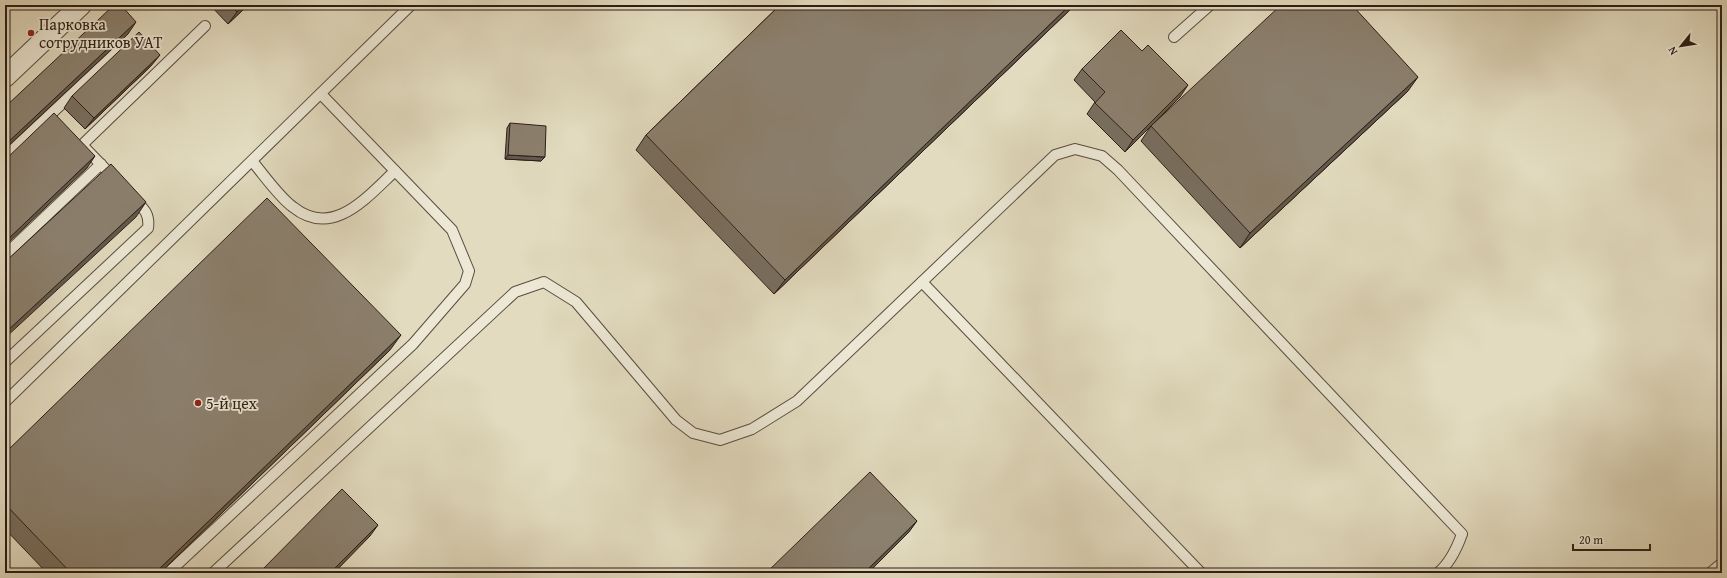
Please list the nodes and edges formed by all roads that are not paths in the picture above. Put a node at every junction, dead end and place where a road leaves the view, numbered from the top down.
1 (81, 5) edge
2 (411, 5) edge
3 (1210, 5) edge
4 (205, 26) dead end
5 (1174, 37) dead end
6 (118, 51) edge
7 (5, 78) edge
8 (321, 94) junction
9 (5, 157) edge
10 (252, 162) junction
11 (100, 164) junction
12 (395, 171) junction
13 (5, 255) edge
14 (922, 282) junction
15 (5, 362) edge
16 (5, 402) edge
17 (1722, 563) edge
18 (168, 573) edge
19 (213, 573) edge
20 (1201, 573) edge
21 (1438, 573) edge
22 (1710, 573) edge

1 - 7 street
2 - 8 lane
3 - 5 lane
4 - 11 lane
6 - 9 lane
8 - 10 lane
8 - 12 lane
10 - 12 lane
10 - 16 lane
11 - 13 lane
11 - 15 lane
12 - 18 lane
14 - 19 lane
14 - 20 lane
14 - 21 lane
17 - 22 lane

